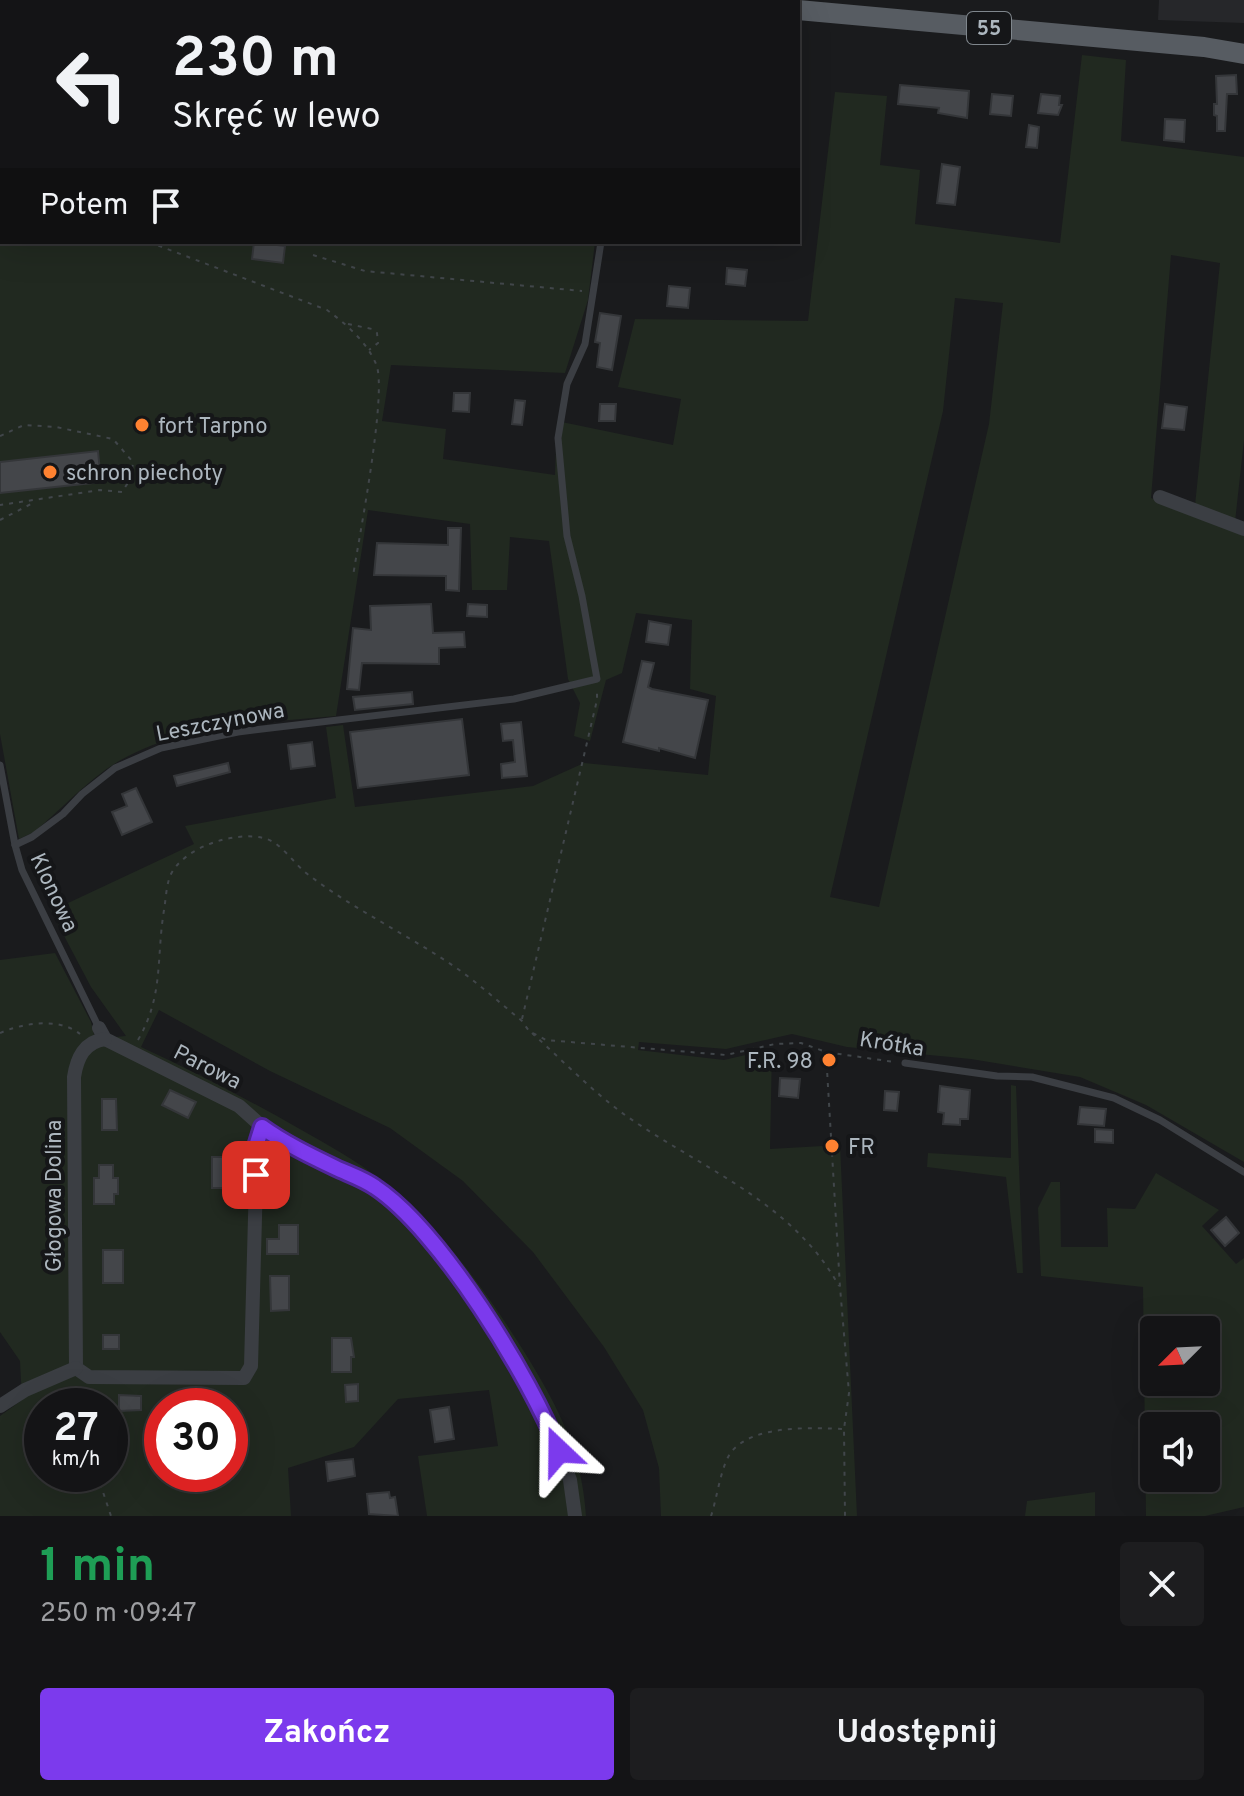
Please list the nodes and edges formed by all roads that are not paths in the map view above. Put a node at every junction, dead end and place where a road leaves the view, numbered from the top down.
1 (800, 10) edge
2 (1244, 44) edge
3 (1204, 47) junction
4 (1244, 54) edge
5 (601, 244) edge
6 (1160, 497) dead end
7 (1244, 529) edge
8 (0, 765) edge
9 (15, 845) junction
10 (100, 1036) junction
11 (905, 1063) road end
12 (262, 1127) junction
13 (1244, 1172) edge
14 (76, 1368) junction
15 (0, 1406) edge
16 (575, 1516) edge

1 - 3 main road, 55
2 - 3 main road, 55
3 - 4 main road, 55
5 - 9 lane, Leszczynowa
6 - 7 street
8 - 9 lane, Klonowa
9 - 10 lane, Klonowa
10 - 12 street, Parowa
10 - 14 street, Głogowa Dolina
11 - 13 lane, Krótka
12 - 14 street
12 - 16 street, Parowa
14 - 15 street

